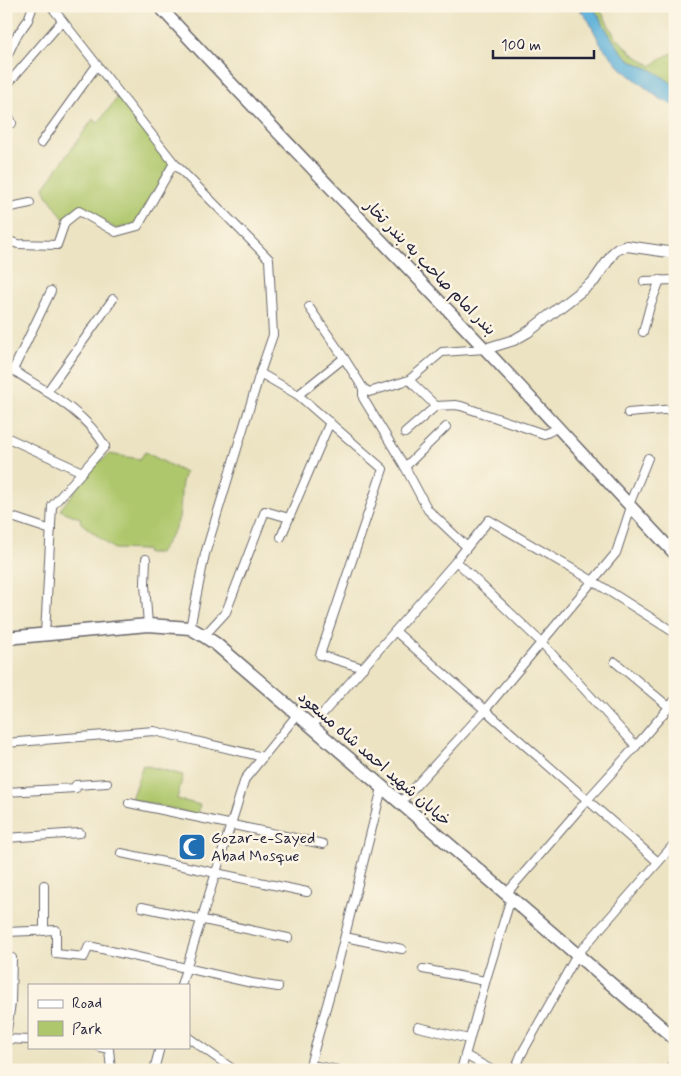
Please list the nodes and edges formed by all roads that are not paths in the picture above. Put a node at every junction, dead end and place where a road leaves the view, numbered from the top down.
1 (33, 6) edge
2 (51, 6) edge
3 (159, 6) edge
4 (62, 21) junction
5 (8, 54) dead end
6 (97, 65) junction
7 (6, 86) edge
8 (6, 110) edge
9 (12, 123) dead end
10 (42, 143) dead end
11 (174, 163) junction
12 (30, 203) dead end
13 (6, 208) edge
14 (6, 240) edge
15 (675, 253) edge
16 (660, 280) junction
17 (675, 280) edge
18 (644, 281) dead end
19 (51, 291) dead end
20 (113, 299) dead end
21 (310, 307) dead end
22 (643, 332) dead end
23 (485, 349) junction
24 (344, 358) junction
25 (9, 369) edge
26 (260, 373) junction
27 (408, 380) junction
28 (363, 388) junction
29 (47, 392) junction
30 (298, 395) junction
31 (436, 406) junction
32 (675, 409) edge
33 (628, 413) dead end
34 (330, 422) junction
35 (446, 426) dead end
36 (558, 427) junction
37 (406, 434) dead end
38 (6, 437) edge
39 (648, 458) dead end
40 (405, 467) junction
41 (82, 472) junction
42 (630, 506) junction
43 (6, 515) edge
44 (289, 518) junction
45 (51, 530) junction
46 (281, 537) dead end
47 (467, 547) junction
48 (675, 554) edge
49 (146, 559) dead end
50 (456, 561) junction
51 (593, 581) junction
52 (148, 625) junction
53 (190, 628) junction
54 (395, 631) junction
55 (675, 633) edge
56 (45, 634) junction
57 (204, 636) junction
58 (6, 638) edge
59 (542, 643) junction
60 (615, 662) dead end
61 (362, 668) junction
62 (675, 700) edge
63 (669, 707) junction
64 (485, 710) junction
65 (297, 715) junction
66 (311, 727) junction
67 (6, 743) edge
68 (636, 746) junction
69 (263, 757) junction
70 (107, 783) dead end
71 (382, 788) junction
72 (6, 792) edge
73 (588, 799) junction
74 (129, 803) dead end
75 (400, 803) junction
76 (231, 825) junction
77 (80, 833) dead end
78 (6, 838) edge
79 (675, 843) edge
80 (323, 844) dead end
81 (121, 853) dead end
82 (658, 862) junction
83 (216, 873) junction
84 (44, 885) dead end
85 (307, 892) dead end
86 (509, 896) junction
87 (142, 907) dead end
88 (202, 920) junction
89 (44, 931) junction
90 (6, 932) edge
91 (344, 937) junction
92 (288, 938) dead end
93 (402, 950) dead end
94 (577, 954) junction
95 (12, 958) dead end
96 (187, 968) junction
97 (423, 969) dead end
98 (486, 980) junction
99 (181, 984) edge
100 (278, 987) dead end
101 (418, 1027) dead end
102 (6, 1038) edge
103 (470, 1038) junction
104 (190, 1039) edge
105 (675, 1039) edge
106 (28, 1040) edge
107 (104, 1048) edge
108 (160, 1048) edge
109 (465, 1055) junction
110 (675, 1055) edge
111 (111, 1070) edge
112 (154, 1070) edge
113 (234, 1070) edge
114 (338, 1070) edge
115 (461, 1070) edge
116 (492, 1070) edge
117 (515, 1070) edge
118 (671, 1070) edge

1 - 5 street
2 - 4 street
3 - 23 main road, بندر امام صاحب به بندر تخار
4 - 6 street
4 - 7 street
6 - 10 street
6 - 11 street
8 - 9 street
11 - 14 street
11 - 26 street
12 - 13 street
15 - 23 street
16 - 17 street
16 - 18 street
16 - 22 street
19 - 25 street
20 - 29 street
21 - 24 street
23 - 27 street
23 - 36 main road, بندر امام صاحب به بندر تخار
24 - 28 street
24 - 30 street
25 - 29 street
26 - 30 street
26 - 53 street
27 - 28 street
27 - 31 street
28 - 40 street
29 - 41 street
30 - 34 street
31 - 36 street
31 - 37 street
32 - 33 street
34 - 44 street
34 - 61 street
35 - 40 street
36 - 42 main road, بندر امام صاحب به بندر تخار
38 - 41 street
39 - 42 street
40 - 47 street
41 - 45 street
42 - 48 main road, بندر امام صاحب به بندر تخار
42 - 51 street
43 - 45 street
44 - 46 street
44 - 57 street
45 - 56 street
47 - 50 street
47 - 51 street
49 - 52 street
50 - 54 street
50 - 59 street
51 - 55 street
51 - 59 street
52 - 53 main road, خیابان شهید احمد شاه مسعود
52 - 56 main road, خیابان شهید احمد شاه مسعود
53 - 57 main road, خیابان شهید احمد شاه مسعود
54 - 61 street
54 - 64 street
56 - 58 main road, خیابان شهید احمد شاه مسعود
57 - 65 main road, خیابان شهید احمد شاه مسعود
59 - 64 street
59 - 68 street
60 - 63 street
61 - 66 street
62 - 63 street
63 - 68 street
64 - 73 street
64 - 75 street
65 - 66 main road, خیابان شهید احمد شاه مسعود
65 - 69 street
66 - 71 main road, خیابان شهید احمد شاه مسعود
67 - 69 street
68 - 73 street
69 - 76 street
70 - 72 street
71 - 75 main road, خیابان شهید احمد شاه مسعود
71 - 91 street
73 - 82 street
73 - 86 street
74 - 76 street
75 - 86 main road, خیابان شهید احمد شاه مسعود
76 - 80 street
76 - 83 street
77 - 78 street
79 - 82 street
81 - 83 street
82 - 94 street
83 - 85 street
83 - 88 street
84 - 89 street
86 - 94 main road, خیابان شهید احمد شاه مسعود
86 - 98 street
87 - 88 street
88 - 92 street
88 - 96 street
89 - 90 street
89 - 96 street
91 - 93 street
91 - 114 street
94 - 105 main road, خیابان شهید احمد شاه مسعود
94 - 117 street
95 - 102 street
96 - 99 street
96 - 100 street
97 - 98 street
98 - 103 street
101 - 103 street
102 - 106 street
103 - 109 street
104 - 113 street
107 - 111 street
108 - 112 street
109 - 115 street
109 - 116 street
110 - 118 street

